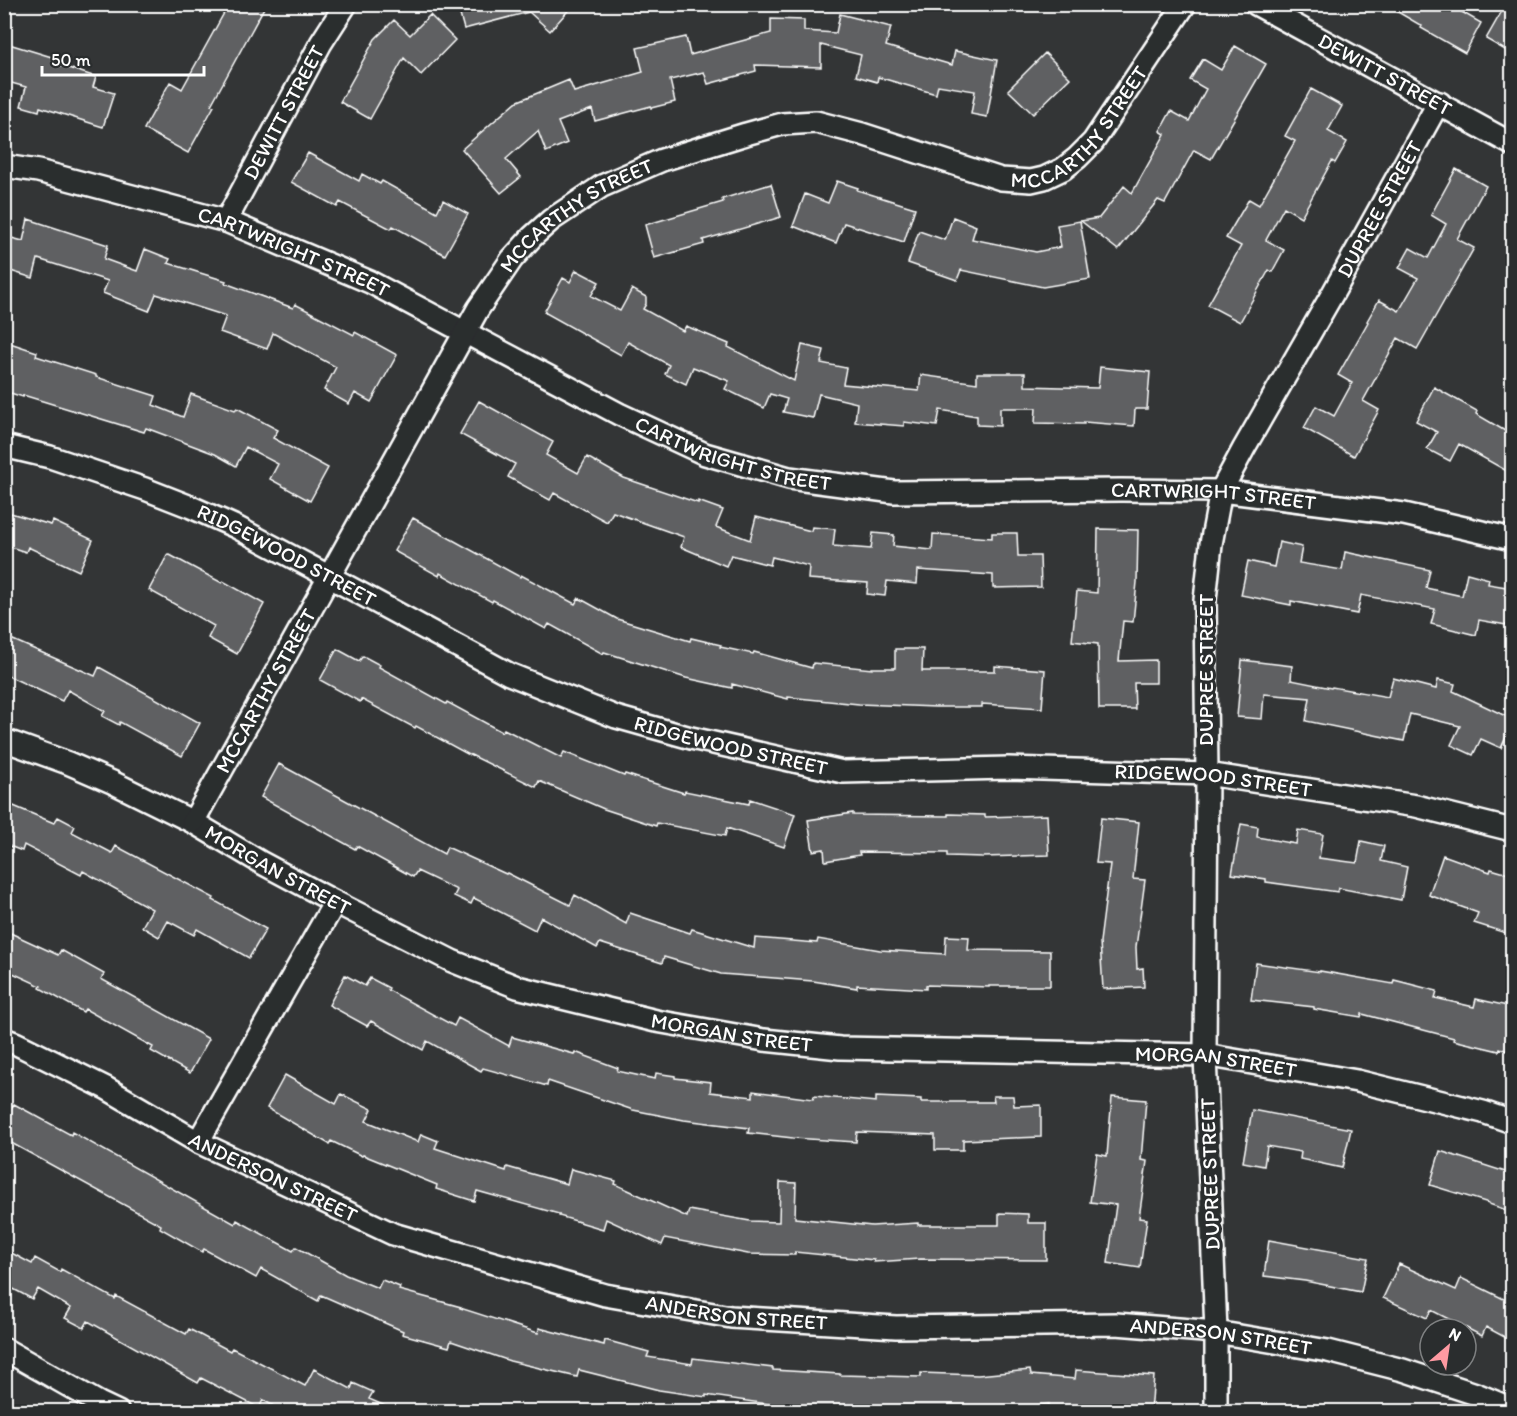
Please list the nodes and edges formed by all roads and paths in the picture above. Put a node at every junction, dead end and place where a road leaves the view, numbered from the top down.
1 (346, 4) edge
2 (1185, 4) edge
3 (1256, 4) edge
4 (1440, 103) junction
5 (1512, 144) edge
6 (4, 166) edge
7 (226, 221) junction
8 (466, 332) junction
9 (4, 447) edge
10 (1221, 491) junction
11 (1512, 539) edge
12 (330, 577) junction
13 (4, 740) edge
14 (1207, 774) junction
15 (193, 822) junction
16 (1512, 830) edge
17 (335, 902) junction
18 (4, 1039) edge
19 (1205, 1055) junction
20 (1512, 1122) edge
21 (198, 1142) junction
22 (1216, 1332) junction
23 (4, 1349) edge
24 (1512, 1409) edge
25 (118, 1412) edge
26 (1216, 1412) edge

1 - 7 street, DEWITT STREET
2 - 8 street, MCCARTHY STREET
3 - 4 street, DEWITT STREET
4 - 5 street, DEWITT STREET
4 - 10 street, DUPREE STREET
6 - 7 street, CARTWRIGHT STREET
7 - 8 street, CARTWRIGHT STREET
8 - 10 street, CARTWRIGHT STREET
8 - 12 street, MCCARTHY STREET
9 - 12 street, RIDGEWOOD STREET
10 - 11 street, CARTWRIGHT STREET
10 - 14 street, DUPREE STREET
12 - 14 street, RIDGEWOOD STREET
12 - 15 street, MCCARTHY STREET
13 - 15 street, MORGAN STREET
14 - 16 street, RIDGEWOOD STREET
14 - 19 street, DUPREE STREET
15 - 17 street, MORGAN STREET
17 - 19 street, MORGAN STREET
17 - 21 street
18 - 21 street, ANDERSON STREET
19 - 20 street, MORGAN STREET
19 - 22 street, DUPREE STREET
21 - 22 street, ANDERSON STREET
22 - 24 street, ANDERSON STREET
22 - 26 street, DUPREE STREET
23 - 25 street

